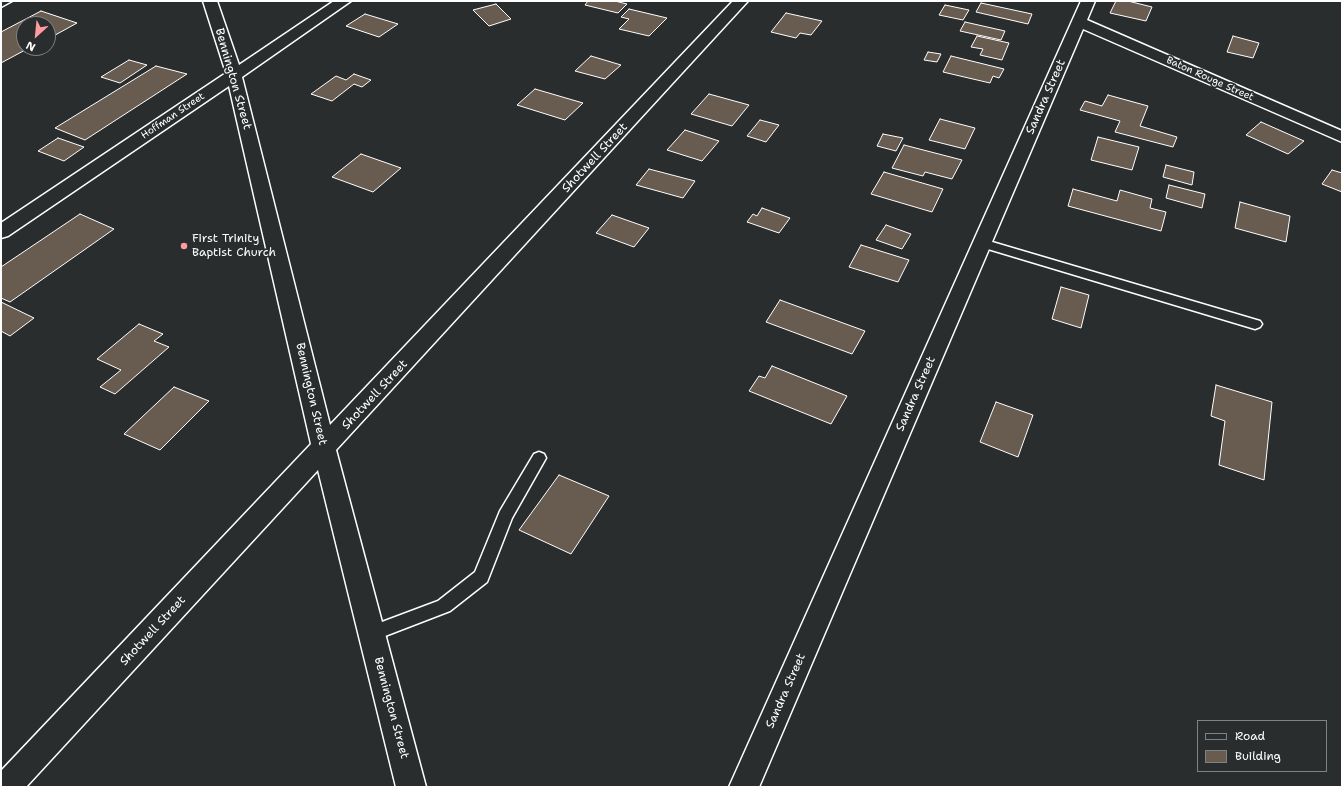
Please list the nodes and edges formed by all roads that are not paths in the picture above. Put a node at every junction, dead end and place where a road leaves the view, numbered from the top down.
1 (7, 1) edge
2 (210, 1) edge
3 (344, 1) edge
4 (741, 1) edge
5 (1088, 1) edge
6 (1, 4) edge
7 (1079, 22) junction
8 (234, 75) junction
9 (1342, 137) edge
10 (1, 232) edge
11 (982, 243) junction
12 (1255, 324) dead end
13 (324, 449) junction
14 (539, 458) dead end
15 (372, 633) junction
16 (6, 787) edge
17 (412, 787) edge
18 (744, 787) edge

1 - 6 lane
2 - 8 street, Bennington Street
3 - 8 street, Hoffman Street
4 - 13 street, Shotwell Street
5 - 7 street, Sandra Street
7 - 9 street, Baton Rouge Street
7 - 11 street, Sandra Street
8 - 10 street, Hoffman Street
8 - 13 street, Bennington Street
11 - 12 lane
11 - 18 street, Sandra Street
13 - 15 street, Bennington Street
13 - 16 street, Shotwell Street
14 - 15 lane
15 - 17 street, Bennington Street

